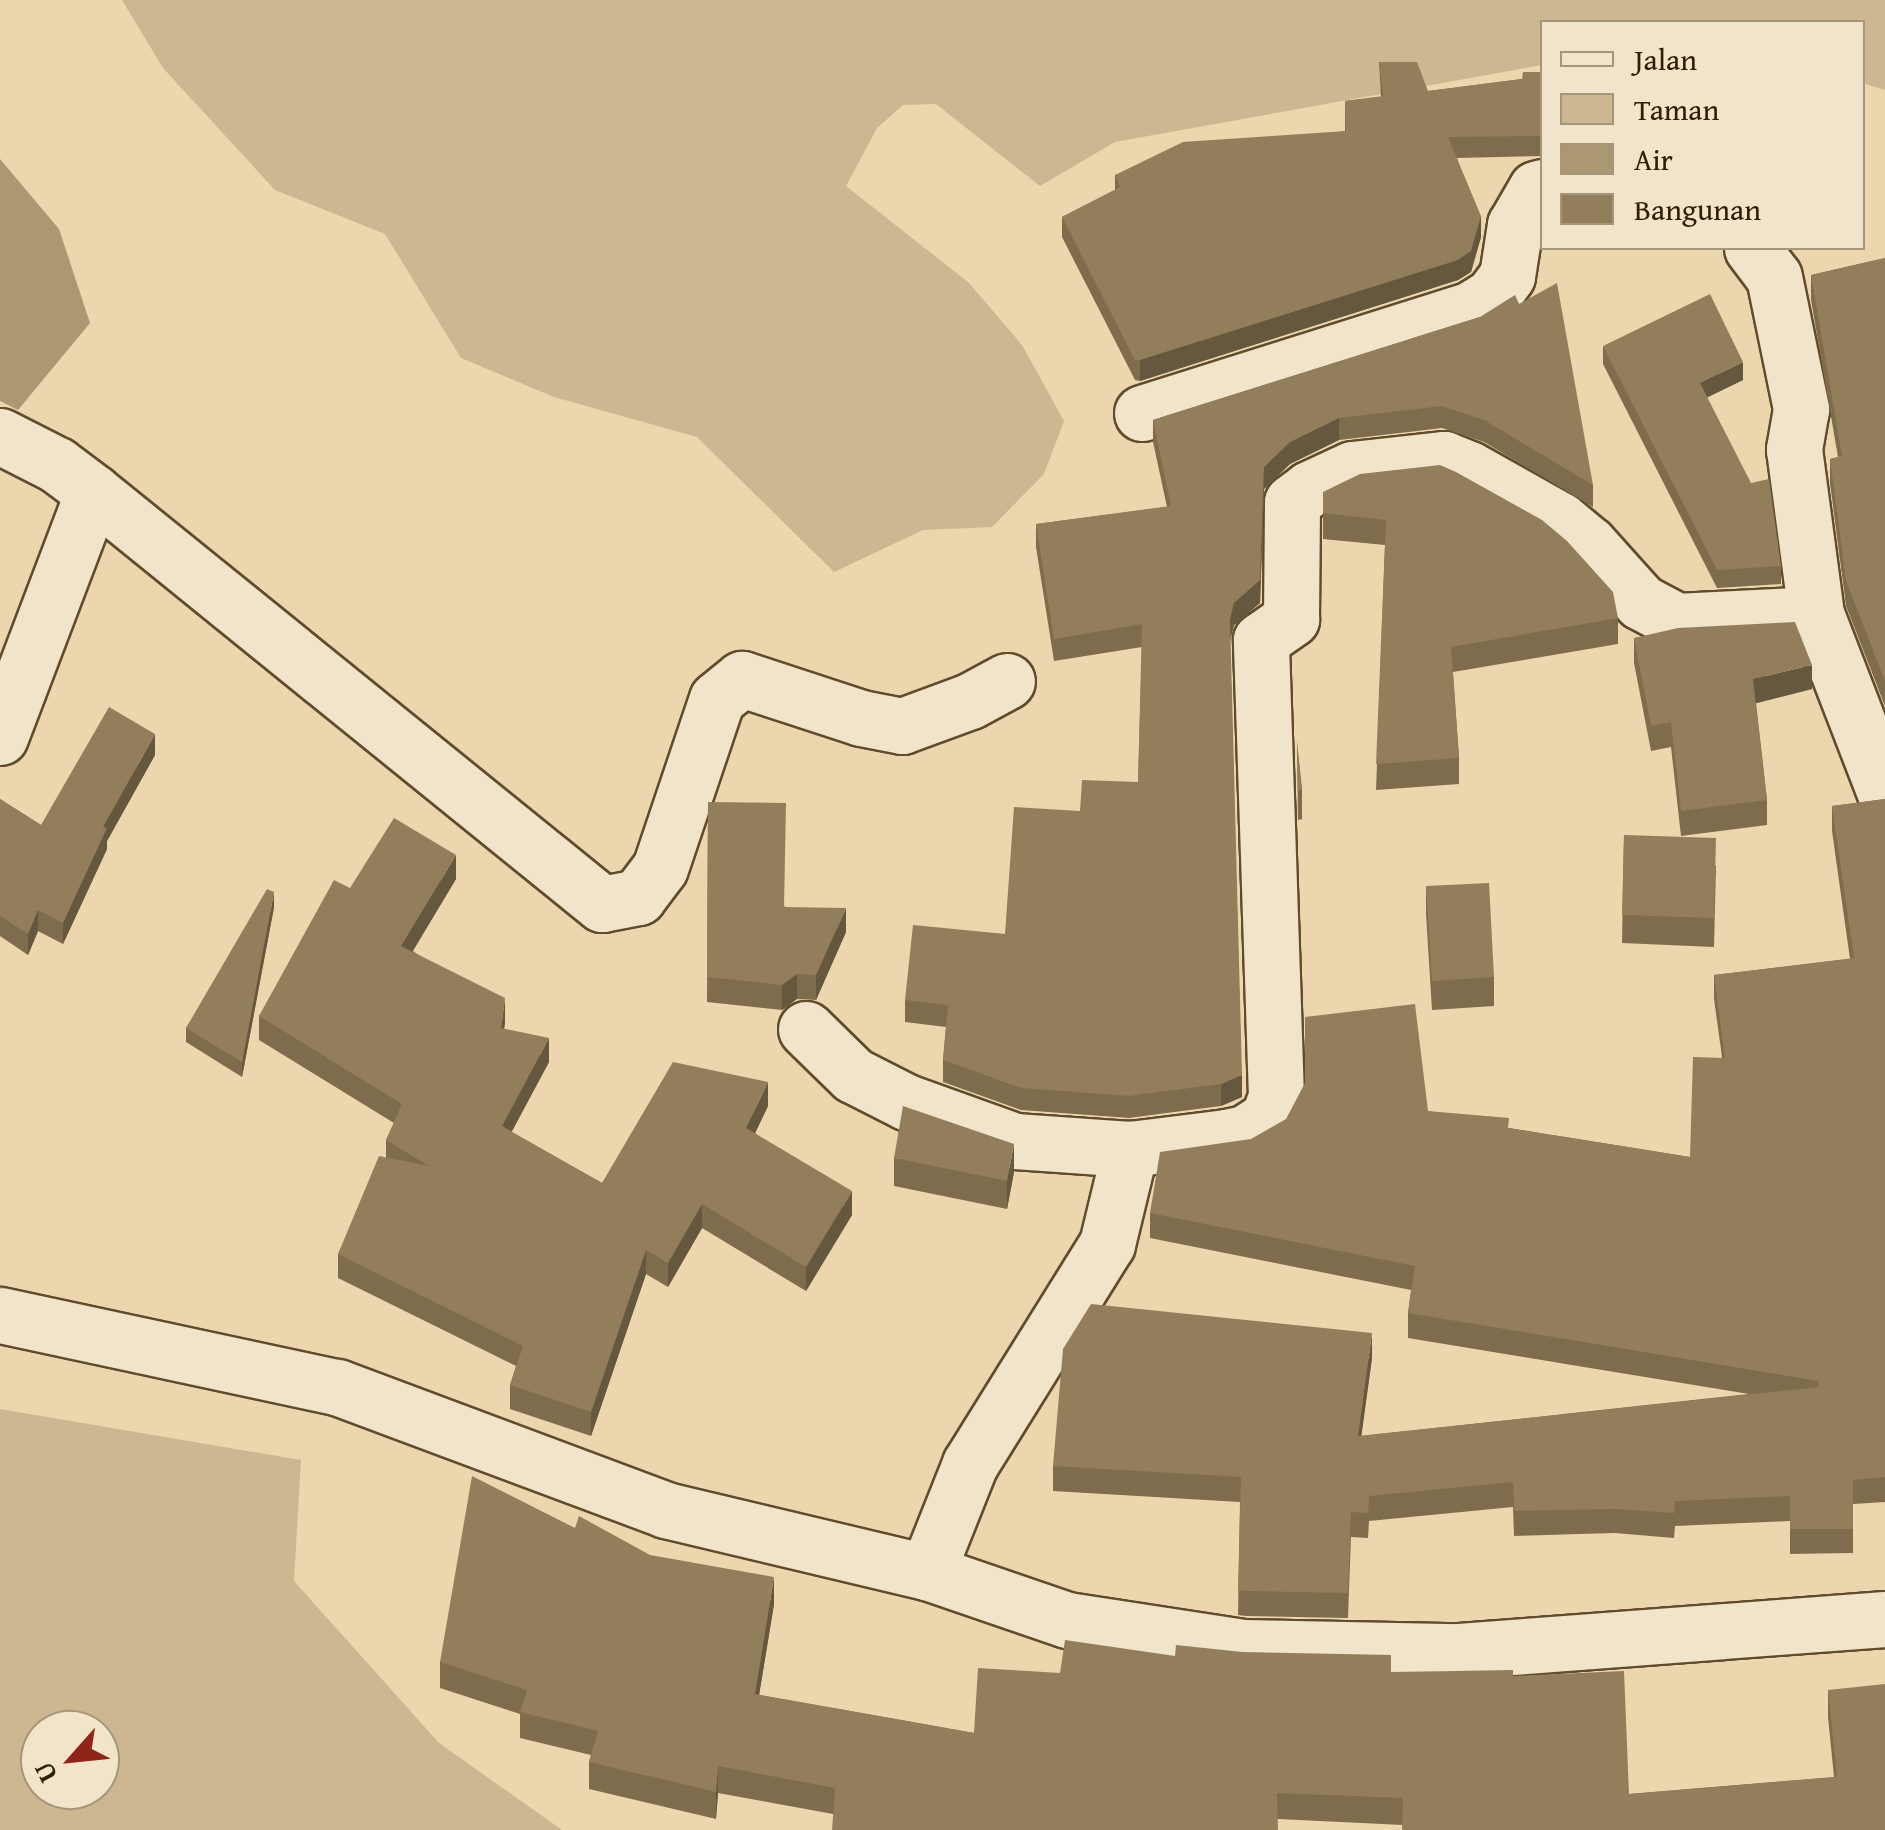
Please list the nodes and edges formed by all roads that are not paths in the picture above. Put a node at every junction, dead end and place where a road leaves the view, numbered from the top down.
1 (1540, 189) edge
2 (1754, 250) edge
3 (1142, 413) dead end
4 (0, 436) edge
5 (92, 492) junction
6 (1816, 614) junction
7 (1007, 681) dead end
8 (0, 736) edge
9 (1885, 792) edge
10 (806, 1028) dead end
11 (1130, 1150) junction
12 (0, 1316) edge
13 (927, 1572) junction
14 (1885, 1619) edge

1 - 3 street
2 - 6 street
4 - 5 street
5 - 7 street
5 - 8 street
6 - 9 street
6 - 11 street
10 - 11 street
11 - 13 street
12 - 13 street
13 - 14 street

